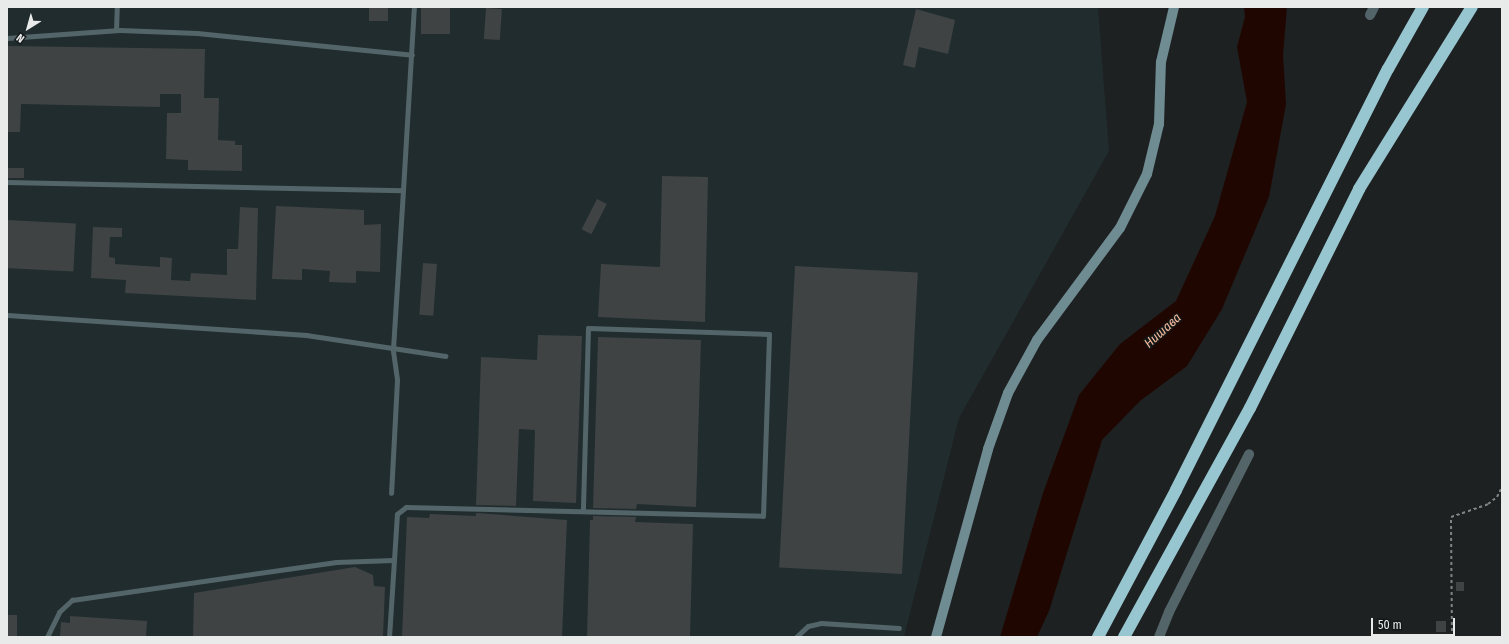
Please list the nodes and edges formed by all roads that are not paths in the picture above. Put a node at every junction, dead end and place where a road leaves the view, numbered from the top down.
1 (117, 7) edge
2 (414, 7) edge
3 (1174, 7) edge
4 (1423, 7) edge
5 (1472, 7) edge
6 (116, 30) junction
7 (7, 38) edge
8 (412, 55) junction
9 (7, 182) edge
10 (403, 190) junction
11 (7, 315) edge
12 (393, 351) junction
13 (445, 356) dead end
14 (1248, 454) dead end
15 (391, 493) dead end
16 (583, 511) junction
17 (394, 560) junction
18 (899, 628) dead end
19 (47, 637) edge
20 (390, 637) edge
21 (796, 637) edge
22 (936, 637) edge
23 (1098, 637) edge
24 (1124, 637) edge
25 (1159, 637) edge

1 - 6 lane
2 - 8 lane
3 - 22 main road
4 - 23 highway
5 - 24 highway
6 - 7 lane
6 - 8 lane
8 - 10 lane
9 - 10 lane
10 - 12 lane
11 - 12 lane
12 - 13 lane
12 - 15 lane
14 - 25 street
16 - 16 lane
16 - 17 lane
17 - 19 lane
17 - 20 lane
18 - 21 lane

